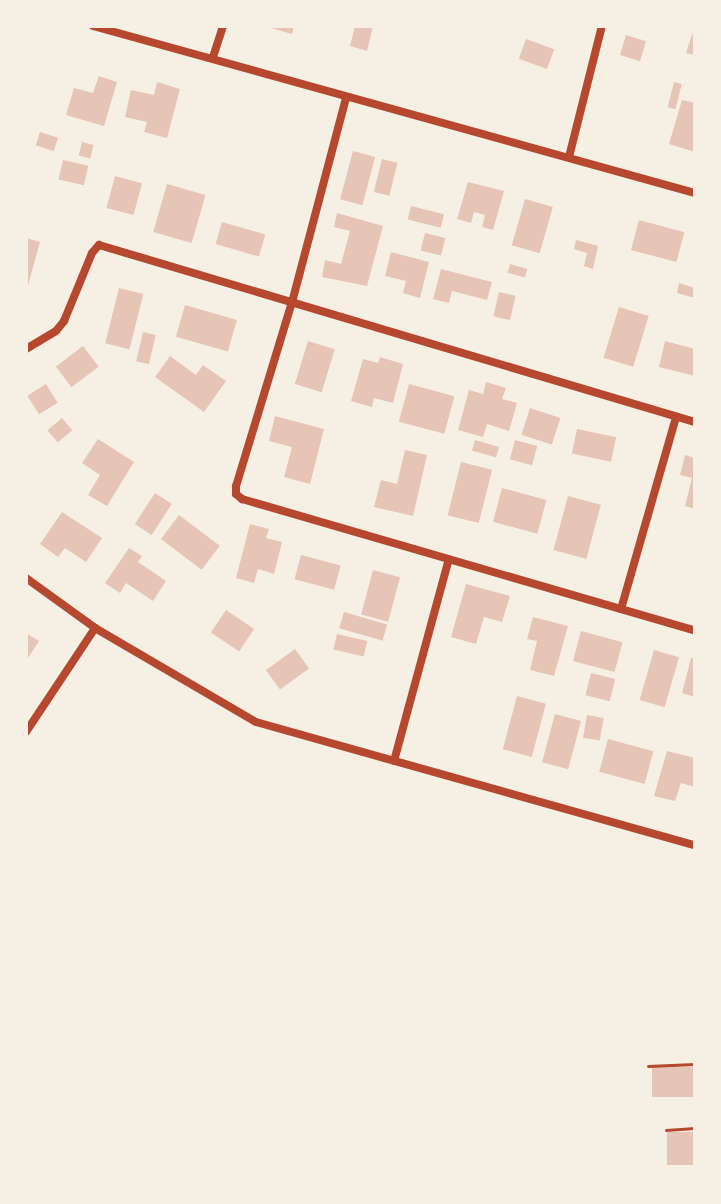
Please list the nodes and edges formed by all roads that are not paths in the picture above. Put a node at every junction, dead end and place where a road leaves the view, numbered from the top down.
1 (93, 26) edge
2 (223, 26) edge
3 (602, 26) edge
4 (213, 57) junction
5 (346, 98) junction
6 (569, 157) junction
7 (695, 193) edge
8 (292, 302) junction
9 (26, 349) edge
10 (676, 417) junction
11 (695, 422) edge
12 (449, 559) junction
13 (26, 578) edge
14 (621, 609) junction
15 (95, 628) junction
16 (695, 631) edge
17 (26, 732) edge
18 (394, 761) junction
19 (695, 845) edge

1 - 4 street
2 - 4 street
3 - 6 street
4 - 5 street
5 - 6 street
5 - 8 street
6 - 7 street
8 - 9 street
8 - 10 street
8 - 12 street
10 - 11 street
10 - 14 street
12 - 14 street
12 - 18 street
13 - 15 street
14 - 16 street
15 - 17 street
15 - 18 street
18 - 19 street

